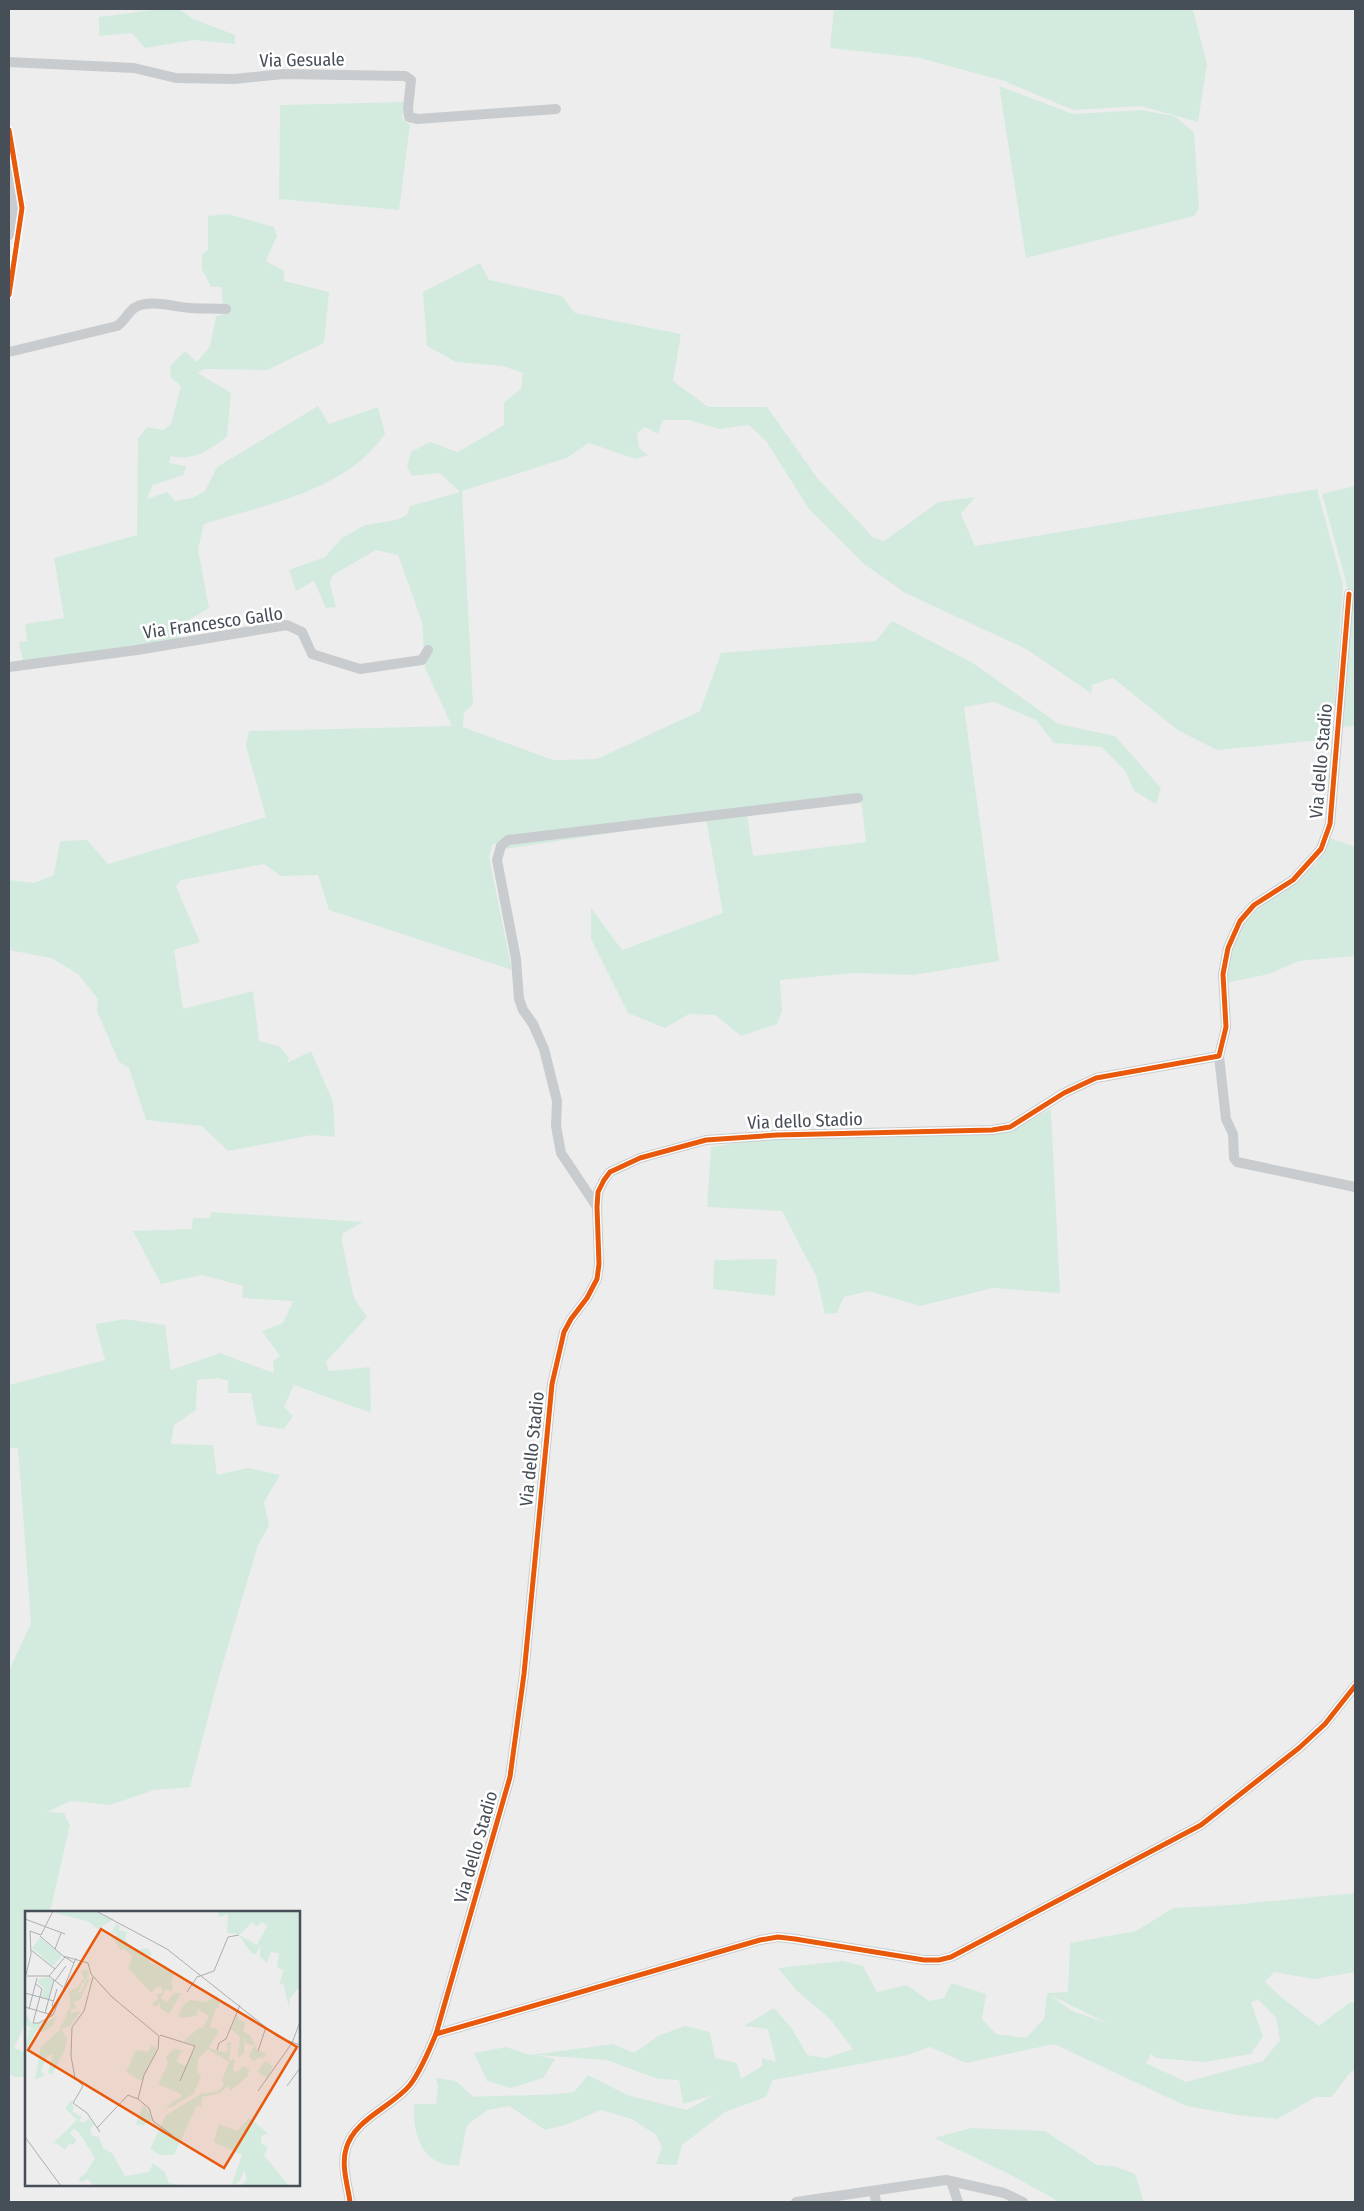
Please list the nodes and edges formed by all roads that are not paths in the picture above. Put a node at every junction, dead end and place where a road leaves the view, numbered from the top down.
1 (9, 62) edge
2 (556, 108) dead end
3 (9, 166) edge
4 (9, 235) edge
5 (226, 308) dead end
6 (9, 352) edge
7 (1349, 594) dead end
8 (428, 650) dead end
9 (9, 667) edge
10 (858, 798) dead end
11 (1219, 1056) junction
12 (1355, 1187) edge
13 (597, 1207) junction
14 (1355, 1686) edge
15 (436, 2034) junction
16 (951, 2181) junction
17 (874, 2191) junction
18 (350, 2202) edge
19 (796, 2202) edge
20 (876, 2202) edge
21 (958, 2202) edge
22 (1023, 2202) edge

1 - 2 street, Via Gesuale
3 - 4 street
5 - 6 street
7 - 11 street, Via dello Stadio
8 - 9 street, Via Francesco Gallo
10 - 13 street
11 - 12 street
11 - 13 street, Via dello Stadio
13 - 15 street, Via dello Stadio
14 - 15 street
15 - 18 street, Via dello Stadio
16 - 17 street
16 - 21 street
16 - 22 street
17 - 19 street
17 - 20 street

